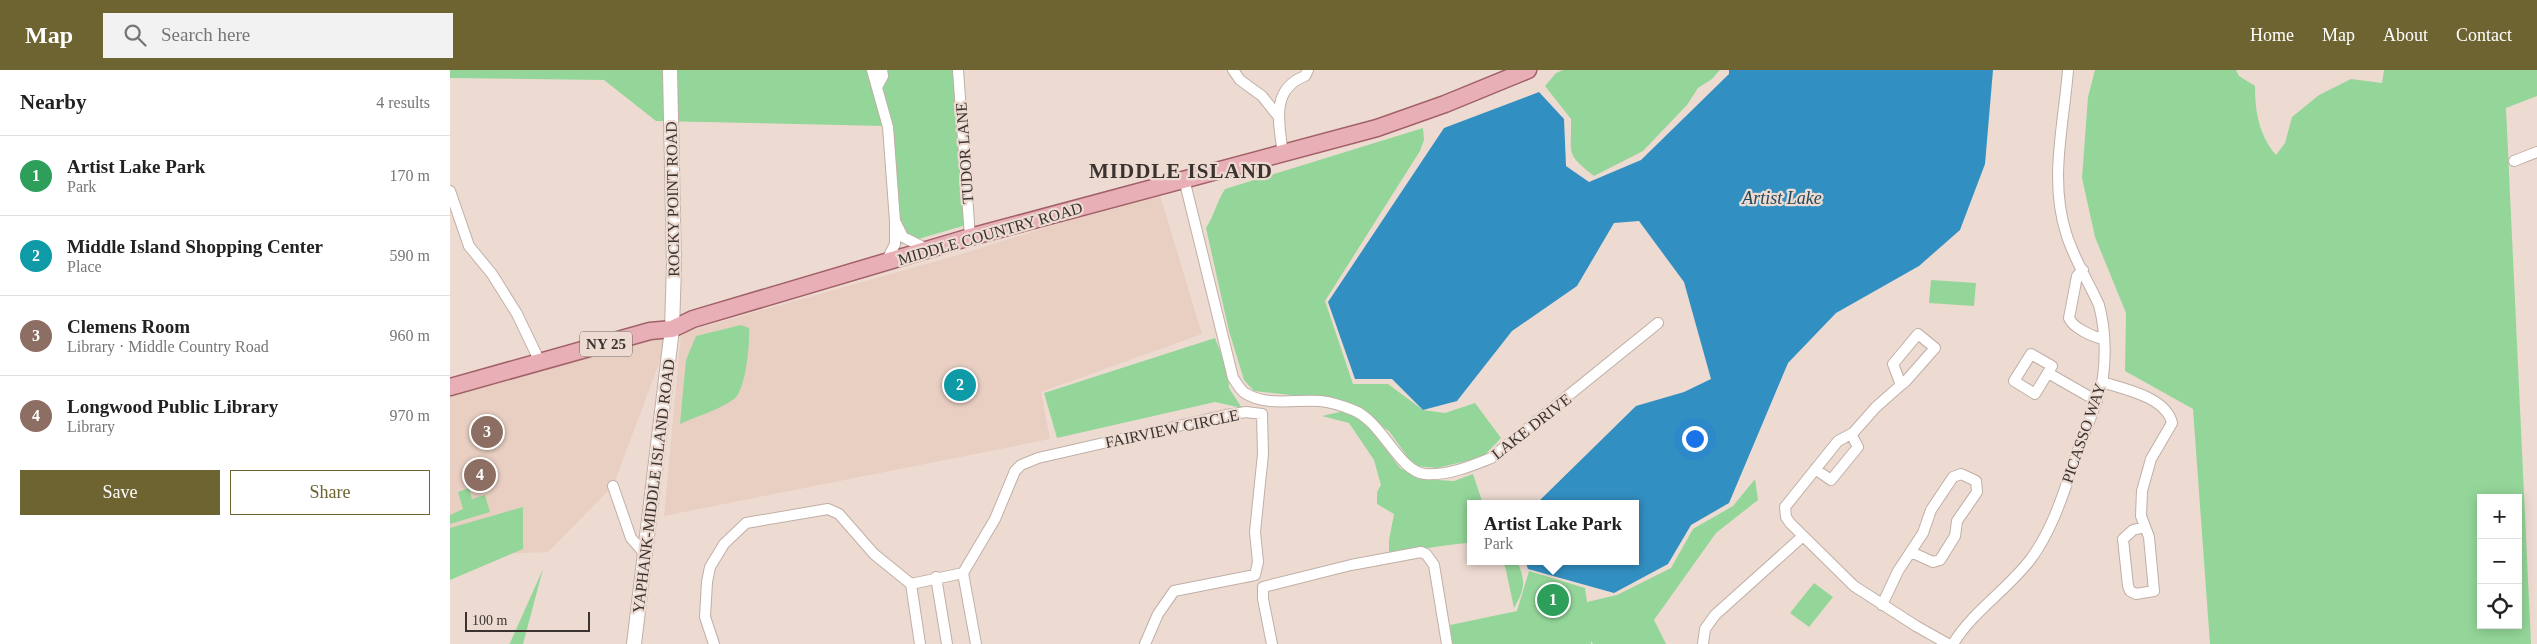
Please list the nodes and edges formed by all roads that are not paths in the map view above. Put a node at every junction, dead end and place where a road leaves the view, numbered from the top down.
1 (670, 70) edge
2 (872, 70) edge
3 (882, 70) edge
4 (958, 70) edge
5 (1233, 70) edge
6 (1308, 70) edge
7 (1528, 70) edge
8 (2068, 70) edge
9 (2073, 70) edge
10 (877, 87) junction
11 (2065, 104) junction
12 (1278, 116) junction
13 (2537, 152) edge
14 (1283, 154) junction
15 (2514, 161) dead end
16 (1184, 179) junction
17 (450, 191) edge
18 (895, 221) junction
19 (970, 237) junction
20 (928, 250) junction
21 (886, 262) junction
22 (2083, 270) junction
23 (1658, 323) dead end
24 (672, 328) junction
25 (2104, 339) junction
26 (540, 362) junction
27 (2048, 373) dead end
28 (2102, 382) junction
29 (1901, 385) junction
30 (450, 387) edge
31 (2096, 401) junction
32 (1852, 434) junction
33 (1815, 469) junction
34 (613, 486) dead end
35 (2145, 527) junction
36 (1803, 536) junction
37 (1910, 552) junction
38 (644, 553) junction
39 (963, 573) junction
40 (936, 577) junction
41 (911, 584) junction
42 (1882, 605) junction
43 (634, 644) edge
44 (714, 644) edge
45 (920, 644) edge
46 (947, 644) edge
47 (976, 644) edge
48 (1145, 644) edge
49 (1272, 644) edge
50 (1447, 644) edge
51 (1703, 644) edge
52 (1948, 644) edge
53 (1953, 644) edge

1 - 24 main road, ROCKY POINT ROAD
2 - 10 street
3 - 10 street
4 - 19 street, TUDOR LANE
5 - 12 street
6 - 12 street
7 - 14 main road, MIDDLE COUNTRY ROAD / NY 25
8 - 11 street, PICASSO WAY
9 - 11 street, PICASSO WAY
10 - 18 street
11 - 22 street, PICASSO WAY
12 - 14 street
13 - 15 street
14 - 16 main road, MIDDLE COUNTRY ROAD / NY 25
16 - 19 main road, MIDDLE COUNTRY ROAD / NY 25
16 - 23 street, LAKE DRIVE
17 - 26 street
18 - 20 street
18 - 21 street
19 - 20 main road, MIDDLE COUNTRY ROAD / NY 25
20 - 21 main road, MIDDLE COUNTRY ROAD / NY 25
21 - 24 main road, MIDDLE COUNTRY ROAD / NY 25
22 - 25 street, PICASSO WAY
22 - 25 street
24 - 26 main road, MIDDLE COUNTRY ROAD / NY 25
24 - 38 main road, YAPHANK-MIDDLE ISLAND ROAD
25 - 28 street, PICASSO WAY
26 - 30 main road, MIDDLE COUNTRY ROAD / NY 25
27 - 31 street
28 - 31 street, PICASSO WAY
28 - 35 street
29 - 29 street
29 - 32 street
31 - 53 street, PICASSO WAY
32 - 33 street
32 - 33 street
33 - 36 street
34 - 38 street
35 - 35 street
36 - 42 street
36 - 51 street
37 - 37 street
37 - 42 street
38 - 43 main road, YAPHANK-MIDDLE ISLAND ROAD
39 - 40 street
39 - 47 street
39 - 48 street, FAIRVIEW CIRCLE
40 - 41 street
40 - 46 street
41 - 44 street
41 - 45 street
42 - 52 street
49 - 50 street

